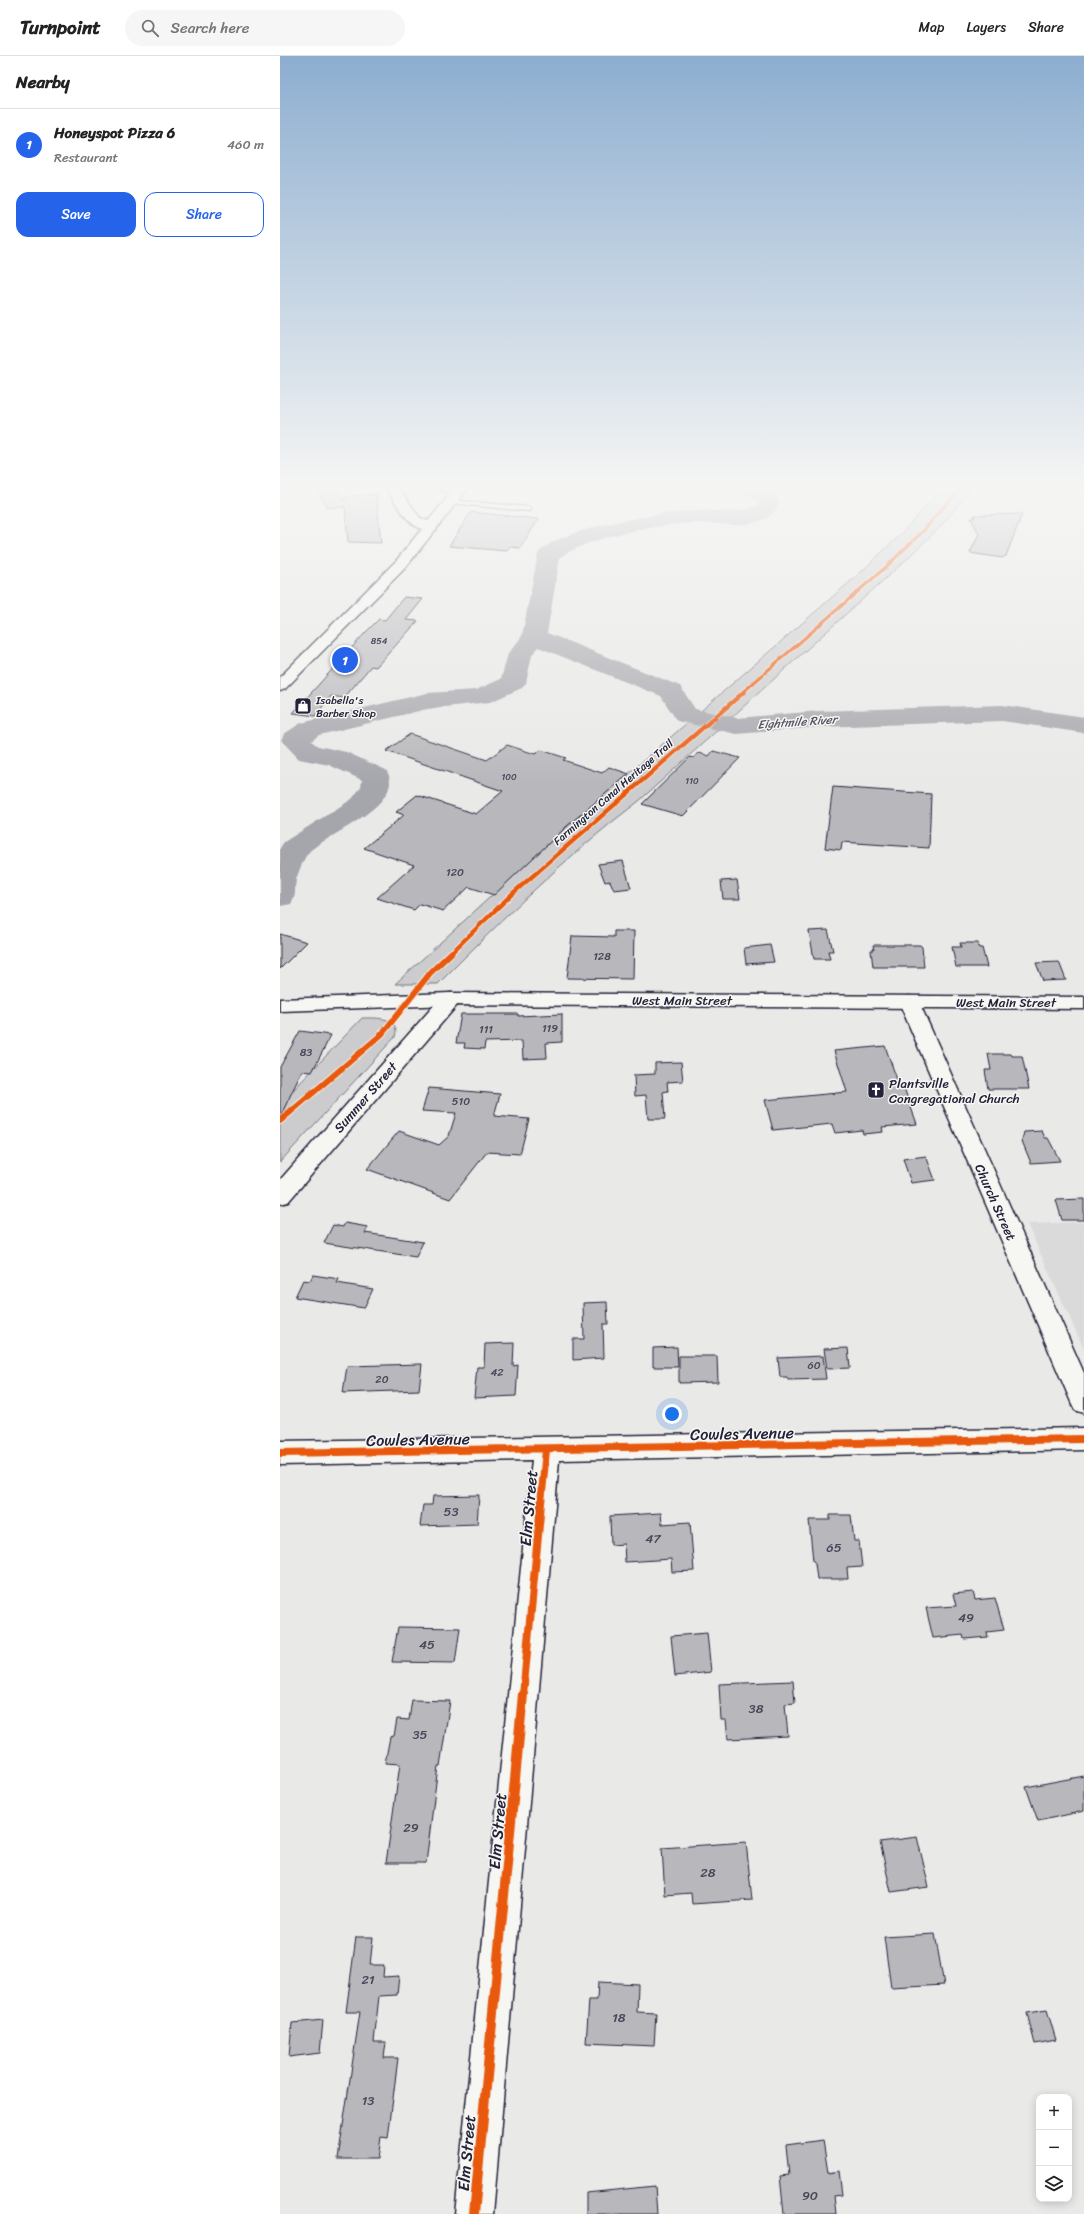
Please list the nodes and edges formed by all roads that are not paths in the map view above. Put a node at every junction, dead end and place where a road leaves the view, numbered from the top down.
1 (381, 584) edge
2 (280, 686) edge
3 (451, 999) junction
4 (909, 1002) junction
5 (1084, 1003) edge
6 (280, 1005) edge
7 (280, 1196) edge
8 (1084, 1402) edge
9 (1084, 1439) edge
10 (546, 1450) junction
11 (280, 1454) edge
12 (474, 2214) edge

1 - 2 main road
3 - 4 main road, West Main Street
3 - 6 main road, West Main Street
3 - 7 main road, Summer Street
4 - 5 main road, West Main Street
4 - 8 main road, Church Street
9 - 10 main road, Cowles Avenue
10 - 11 main road, Cowles Avenue
10 - 12 main road, Elm Street

